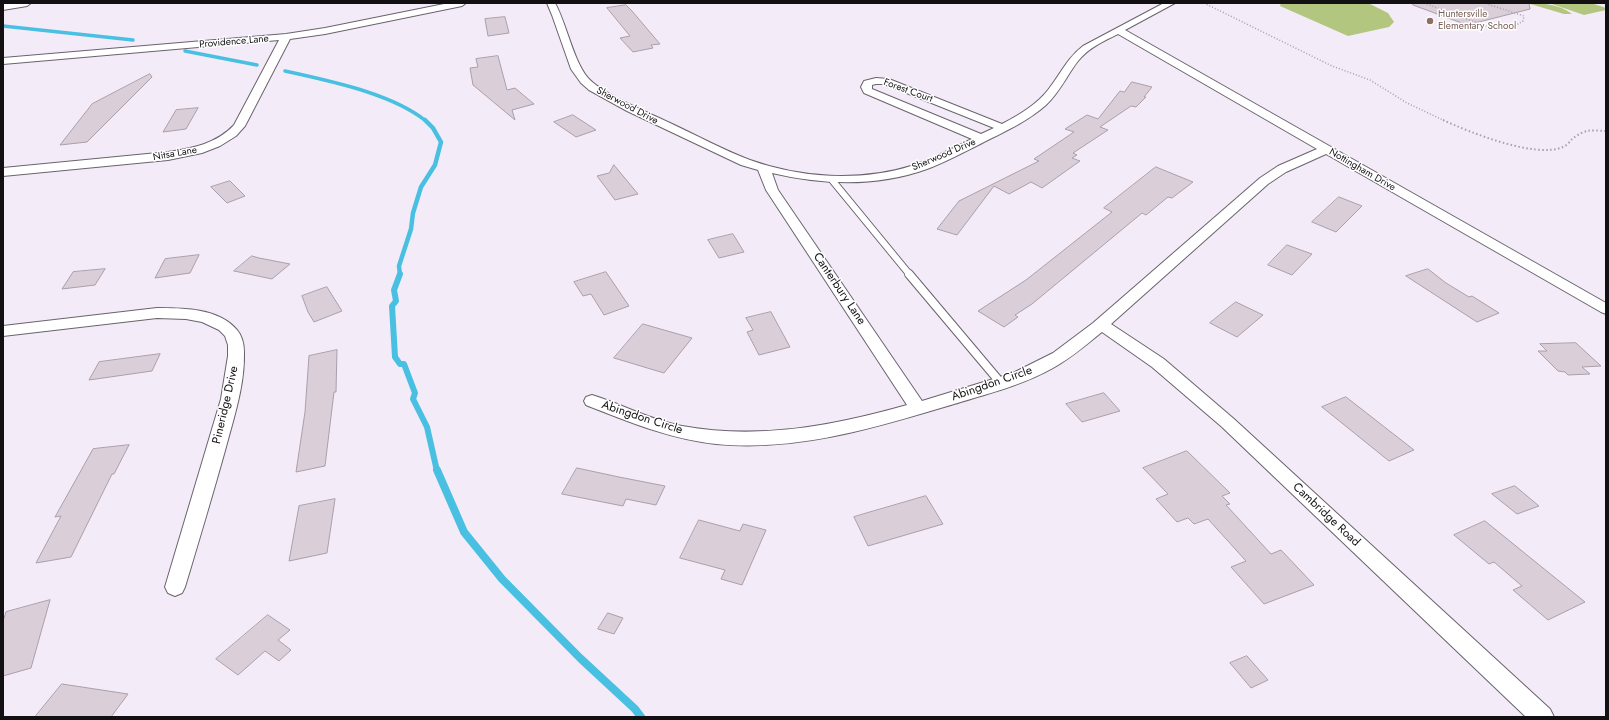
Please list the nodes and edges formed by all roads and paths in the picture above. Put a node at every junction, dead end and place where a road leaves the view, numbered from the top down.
1 (27, 3) edge
2 (462, 3) edge
3 (551, 3) edge
4 (1171, 3) edge
5 (1204, 3) edge
6 (1424, 3) edge
7 (1484, 3) edge
8 (3, 7) edge
9 (1118, 30) junction
10 (286, 37) junction
11 (3, 61) edge
12 (1003, 128) junction
13 (1606, 131) edge
14 (982, 139) junction
15 (1326, 149) junction
16 (764, 169) junction
17 (3, 172) edge
18 (832, 180) junction
19 (1606, 309) edge
20 (1101, 324) junction
21 (3, 332) edge
22 (1000, 382) junction
23 (592, 401) dead end
24 (918, 408) junction
25 (175, 587) dead end
26 (1542, 717) edge

1 - 8 street
2 - 10 street, Providence Lane
3 - 16 street, Sherwood Drive
4 - 9 street, Sherwood Drive
5 - 13 path
6 - 7 path
9 - 12 street, Sherwood Drive
9 - 15 street, Nottingham Drive
10 - 11 street, Providence Lane
10 - 17 street, Nitsa Lane
12 - 14 street, Sherwood Drive
12 - 14 street, Forest Court
14 - 18 street, Sherwood Drive
15 - 19 street, Nottingham Drive
15 - 20 street, Abingdon Circle
16 - 18 street, Sherwood Drive
16 - 24 street, Canterbury Lane
18 - 22 lane
20 - 22 street, Abingdon Circle
20 - 26 street, Cambridge Road
21 - 25 street, Pineridge Drive
22 - 24 street, Abingdon Circle
23 - 24 street, Abingdon Circle

